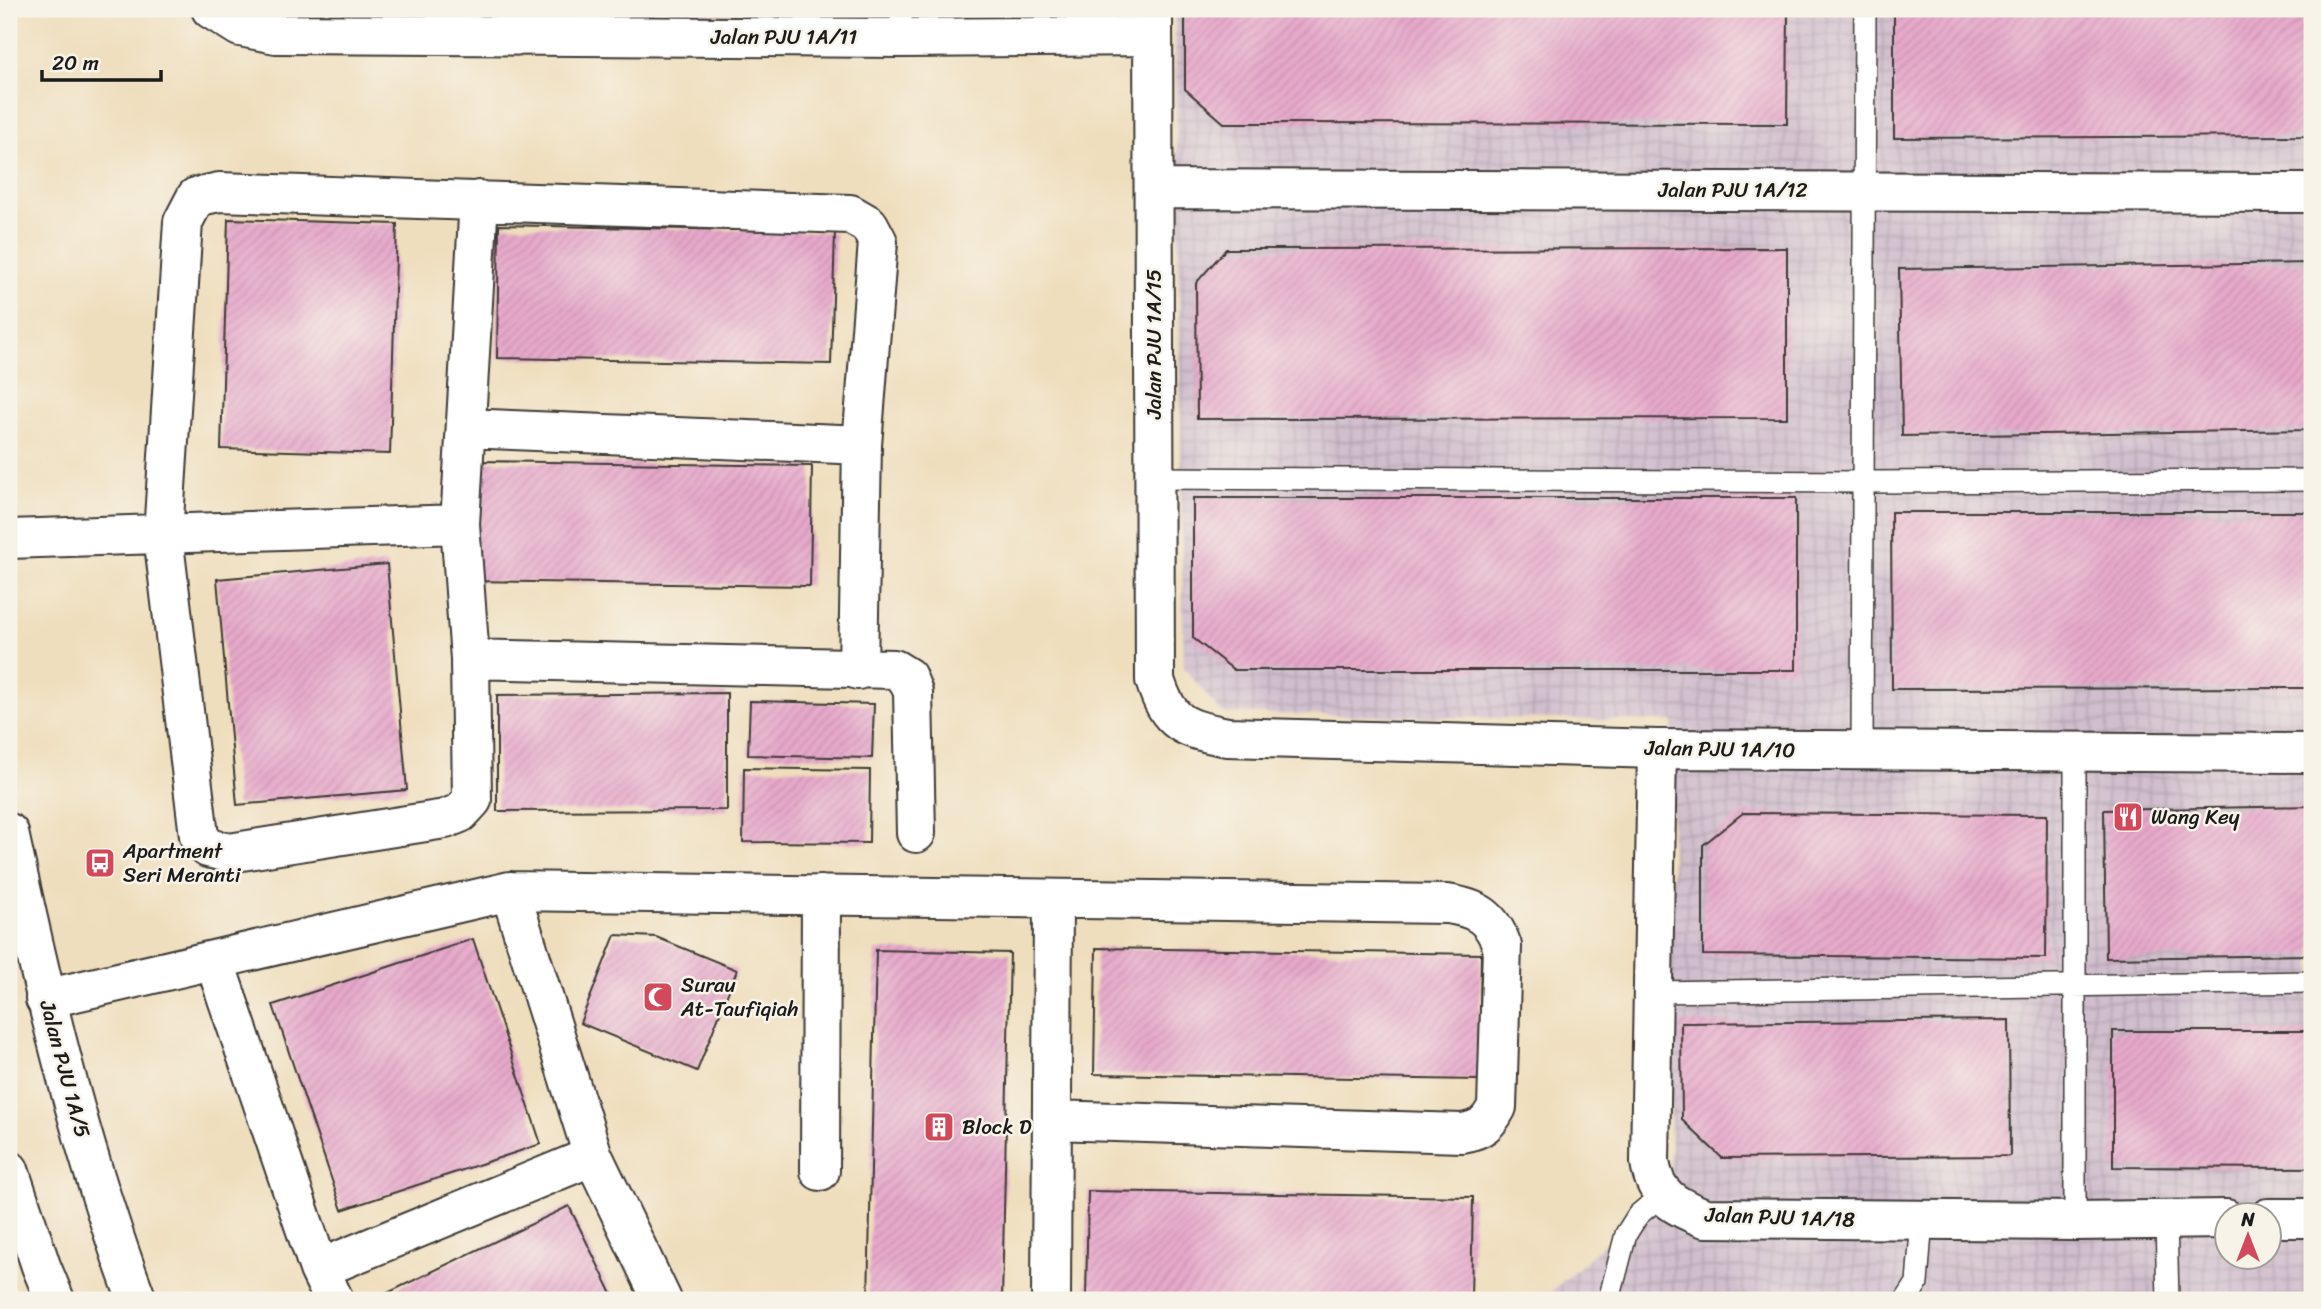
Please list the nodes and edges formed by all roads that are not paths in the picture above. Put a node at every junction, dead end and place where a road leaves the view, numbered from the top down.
1 (211, 9) edge
2 (1865, 9) edge
3 (429, 22) edge
4 (671, 22) edge
5 (1153, 22) edge
6 (901, 23) edge
7 (1154, 189) junction
8 (1864, 190) junction
9 (2312, 193) edge
10 (479, 200) junction
11 (467, 428) junction
12 (862, 446) junction
13 (1154, 478) junction
14 (2312, 480) edge
15 (1863, 482) junction
16 (460, 524) junction
17 (163, 535) junction
18 (9, 539) edge
19 (470, 659) junction
20 (859, 670) junction
21 (1155, 680) joint
22 (1657, 749) junction
23 (1862, 750) junction
24 (2075, 752) junction
25 (2312, 753) edge
26 (9, 833) edge
27 (916, 833) dead end
28 (510, 891) junction
29 (821, 895) junction
30 (1053, 899) junction
31 (214, 960) junction
32 (2312, 982) edge
33 (2075, 986) junction
34 (1654, 992) junction
35 (45, 999) junction
36 (1052, 1120) junction
37 (593, 1156) junction
38 (820, 1171) dead end
39 (12, 1188) edge
40 (1663, 1194) junction
41 (2312, 1218) edge
42 (1922, 1219) junction
43 (2212, 1219) edge
44 (2282, 1219) edge
45 (2075, 1220) junction
46 (2166, 1220) junction
47 (326, 1285) edge
48 (55, 1300) edge
49 (138, 1300) edge
50 (662, 1300) edge
51 (1051, 1300) edge
52 (1609, 1300) edge
53 (1906, 1300) edge
54 (2168, 1300) edge

1 - 3 street, Jalan PJU 1A/11
2 - 8 lane
3 - 4 street, Jalan PJU 1A/11
4 - 6 street, Jalan PJU 1A/11
5 - 6 street, Jalan PJU 1A/11
5 - 7 street, Jalan PJU 1A/15
7 - 8 street, Jalan PJU 1A/12
7 - 13 street, Jalan PJU 1A/15
8 - 9 street, Jalan PJU 1A/12
8 - 15 lane
10 - 11 street
10 - 12 street
10 - 17 street
11 - 12 street
11 - 16 street
12 - 20 street
13 - 15 lane
13 - 21 street, Jalan PJU 1A/15
14 - 15 lane
15 - 23 lane
16 - 17 street
16 - 19 street
17 - 18 street
17 - 19 street
19 - 20 street
20 - 27 street
21 - 22 street, Jalan PJU 1A/10
22 - 23 street, Jalan PJU 1A/10
22 - 34 street
23 - 24 street, Jalan PJU 1A/10
24 - 25 street, Jalan PJU 1A/10
24 - 33 lane
26 - 35 street, Jalan PJU 1A/5
28 - 29 street
28 - 31 street
28 - 37 street
29 - 30 street
29 - 38 street
30 - 36 street
30 - 36 street
31 - 35 street
31 - 47 street
32 - 33 lane
33 - 34 lane
33 - 45 lane
34 - 40 street
35 - 49 street, Jalan PJU 1A/5
36 - 51 street
37 - 47 street
37 - 50 street
39 - 48 street
40 - 42 street, Jalan PJU 1A/18
40 - 52 lane
41 - 44 street
42 - 45 street, Jalan PJU 1A/18
42 - 53 lane
43 - 46 street, Jalan PJU 1A/18
45 - 46 street, Jalan PJU 1A/18
46 - 54 lane

